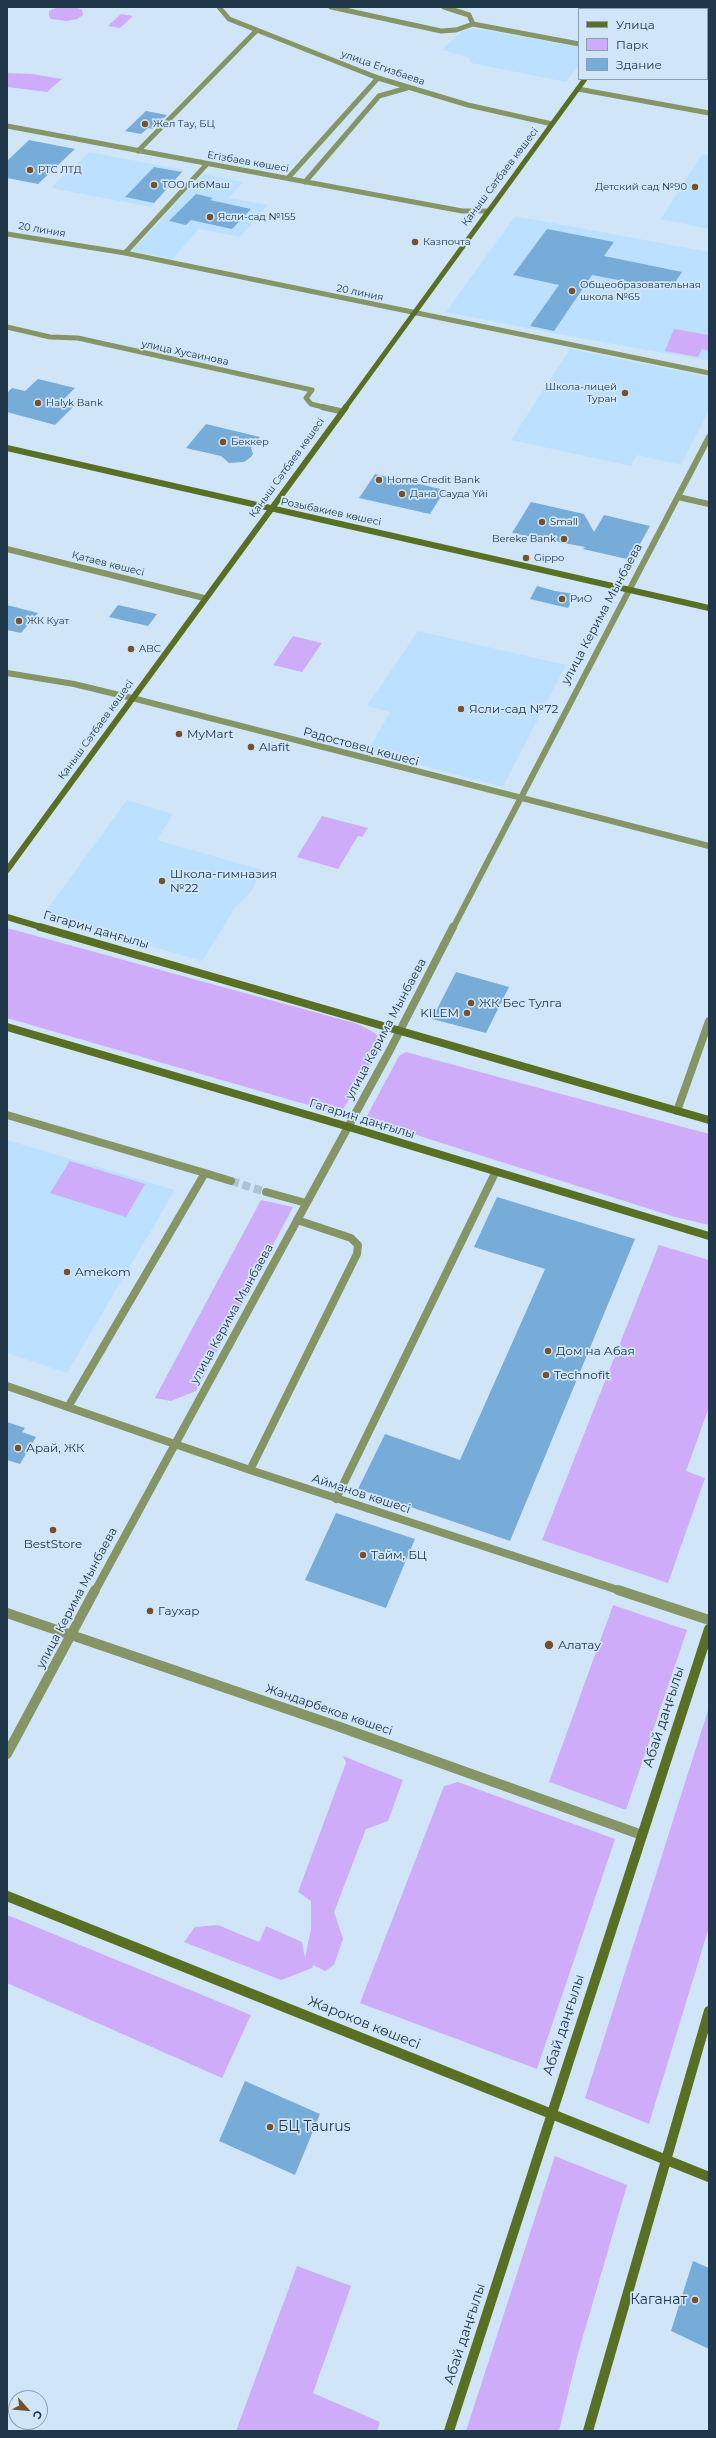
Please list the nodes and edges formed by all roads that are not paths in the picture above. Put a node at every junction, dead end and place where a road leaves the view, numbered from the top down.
1 (219, 7) edge
2 (331, 7) edge
3 (444, 7) edge
4 (473, 24) junction
5 (256, 31) junction
6 (578, 44) edge
7 (378, 78) junction
8 (584, 80) edge
9 (408, 88) junction
10 (578, 89) junction
11 (364, 93) junction
12 (379, 96) junction
13 (709, 113) edge
14 (552, 124) junction
15 (7, 126) edge
16 (138, 151) junction
17 (208, 164) junction
18 (288, 178) junction
19 (305, 182) junction
20 (486, 211) junction
21 (7, 234) edge
22 (125, 254) junction
23 (412, 314) junction
24 (7, 327) edge
25 (709, 373) edge
26 (340, 411) junction
27 (709, 437) edge
28 (7, 448) edge
29 (678, 497) junction
30 (709, 504) edge
31 (269, 509) junction
32 (7, 549) edge
33 (628, 589) junction
34 (204, 598) junction
35 (709, 608) edge
36 (7, 673) edge
37 (132, 698) junction
38 (518, 799) junction
39 (709, 846) edge
40 (7, 870) edge
41 (7, 917) edge
42 (709, 1021) edge
43 (7, 1027) edge
44 (400, 1032) junction
45 (677, 1111) junction
46 (7, 1115) edge
47 (709, 1120) edge
48 (349, 1127) junction
49 (205, 1173) junction
50 (496, 1173) junction
51 (231, 1181) tunnel mouth
52 (266, 1192) tunnel mouth
53 (306, 1203) junction
54 (297, 1220) junction
55 (709, 1236) edge
56 (7, 1386) edge
57 (68, 1407) junction
58 (174, 1444) junction
59 (250, 1470) junction
60 (336, 1499) junction
61 (7, 1613) edge
62 (709, 1620) edge
63 (709, 1629) edge
64 (70, 1636) junction
65 (7, 1754) edge
66 (642, 1835) junction
67 (7, 1896) edge
68 (709, 2011) edge
69 (551, 2114) junction
70 (666, 2159) junction
71 (709, 2177) edge
72 (449, 2431) edge
73 (588, 2431) edge

1 - 5 street, улица Егизбаева
2 - 4 street
3 - 4 street
4 - 6 street
5 - 7 street, улица Егизбаева
5 - 16 street
7 - 9 street, улица Егизбаева
7 - 11 street
8 - 10 main road, Қаныш Сәтбаев көшесі
9 - 12 street
9 - 14 street, улица Егизбаева
10 - 13 street
10 - 14 main road, Қаныш Сәтбаев көшесі
11 - 12 street
11 - 18 street
12 - 19 street
14 - 20 main road, Қаныш Сәтбаев көшесі
15 - 16 street, Егізбаев көшесі
16 - 17 street, Егізбаев көшесі
17 - 18 street, Егізбаев көшесі
17 - 22 street
18 - 19 street, Егізбаев көшесі
19 - 20 street, Егізбаев көшесі
20 - 23 main road, Қаныш Сәтбаев көшесі
21 - 22 street, 20 линия
22 - 23 street, 20 линия
23 - 25 street, 20 линия
23 - 26 main road, Қаныш Сәтбаев көшесі
24 - 26 street, улица Хусаинова
26 - 31 main road, Қаныш Сәтбаев көшесі
27 - 29 street, улица Керима Мынбаева
28 - 31 main road, Розыбакиев көшесі
29 - 30 street
29 - 33 street, улица Керима Мынбаева
31 - 33 main road, Розыбакиев көшесі
31 - 34 main road, Қаныш Сәтбаев көшесі
32 - 34 street, Қатаев көшесі
33 - 35 main road, Розыбакиев көшесі
33 - 38 street, улица Керима Мынбаева
34 - 37 main road, Қаныш Сәтбаев көшесі
36 - 37 street, Радостовец көшесі
37 - 38 street, Радостовец көшесі
37 - 40 main road, Қаныш Сәтбаев көшесі
38 - 39 street, Радостовец көшесі
38 - 44 street, улица Керима Мынбаева
41 - 44 main road, Гагарин даңғылы
42 - 45 street
43 - 48 main road, Гагарин даңғылы
44 - 45 main road, Гагарин даңғылы
44 - 48 street, улица Керима Мынбаева
45 - 47 main road, Гагарин даңғылы
46 - 49 street
48 - 50 main road, Гагарин даңғылы
48 - 53 street, улица Керима Мынбаева
49 - 51 street
49 - 57 street
50 - 55 main road, Гагарин даңғылы
50 - 60 street
52 - 53 street
53 - 54 street, улица Керима Мынбаева
54 - 58 street, улица Керима Мынбаева
54 - 59 street
56 - 57 street, Айманов көшесі
57 - 58 street, Айманов көшесі
58 - 59 street, Айманов көшесі
58 - 64 street, улица Керима Мынбаева
59 - 60 street, Айманов көшесі
60 - 62 street, Айманов көшесі
61 - 64 street, Жандарбеков көшесі
63 - 66 main road, Абай даңғылы
64 - 65 street, улица Керима Мынбаева
64 - 66 street, Жандарбеков көшесі
66 - 69 main road, Абай даңғылы
67 - 69 main road, Жароков көшесі
68 - 70 main road
69 - 70 main road, Жароков көшесі
69 - 72 main road, Абай даңғылы
70 - 71 main road, Жароков көшесі
70 - 73 main road

